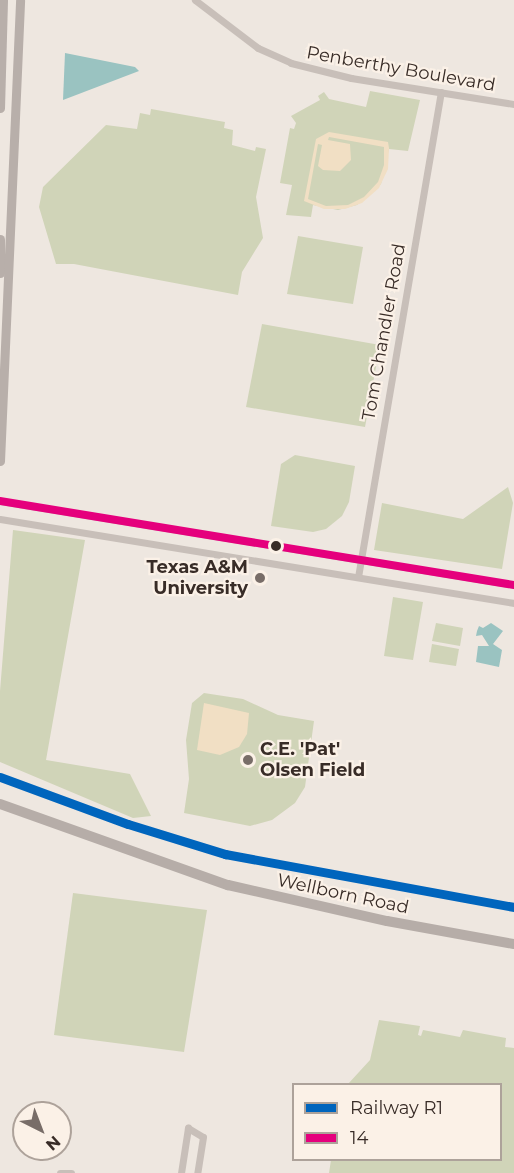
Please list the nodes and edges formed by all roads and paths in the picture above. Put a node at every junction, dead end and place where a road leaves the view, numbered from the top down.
1 (3, 0) edge
2 (20, 0) edge
3 (195, 0) edge
4 (441, 92) junction
5 (514, 104) edge
6 (0, 108) edge
7 (0, 239) edge
8 (0, 273) edge
9 (0, 279) edge
10 (8, 294) junction
11 (0, 461) edge
12 (0, 501) edge
13 (0, 519) edge
14 (159, 527) junction
15 (156, 543) junction
16 (361, 559) junction
17 (358, 577) junction
18 (514, 585) edge
19 (514, 603) edge
20 (2, 806) edge
21 (514, 944) edge
22 (60, 1173) edge
23 (70, 1173) edge
24 (181, 1173) edge
25 (197, 1173) edge

1 - 6 main road
2 - 10 main road
3 - 4 street, Penberthy Boulevard
4 - 5 street, Penberthy Boulevard
4 - 16 street, Tom Chandler Road
7 - 8 main road
9 - 10 main road
10 - 11 main road
12 - 14 street
13 - 15 street
14 - 15 street
14 - 16 street
15 - 17 street
16 - 17 street, Tom Chandler Road
16 - 18 street
17 - 19 street
20 - 21 main road, Wellborn Road
22 - 23 street
24 - 25 street

